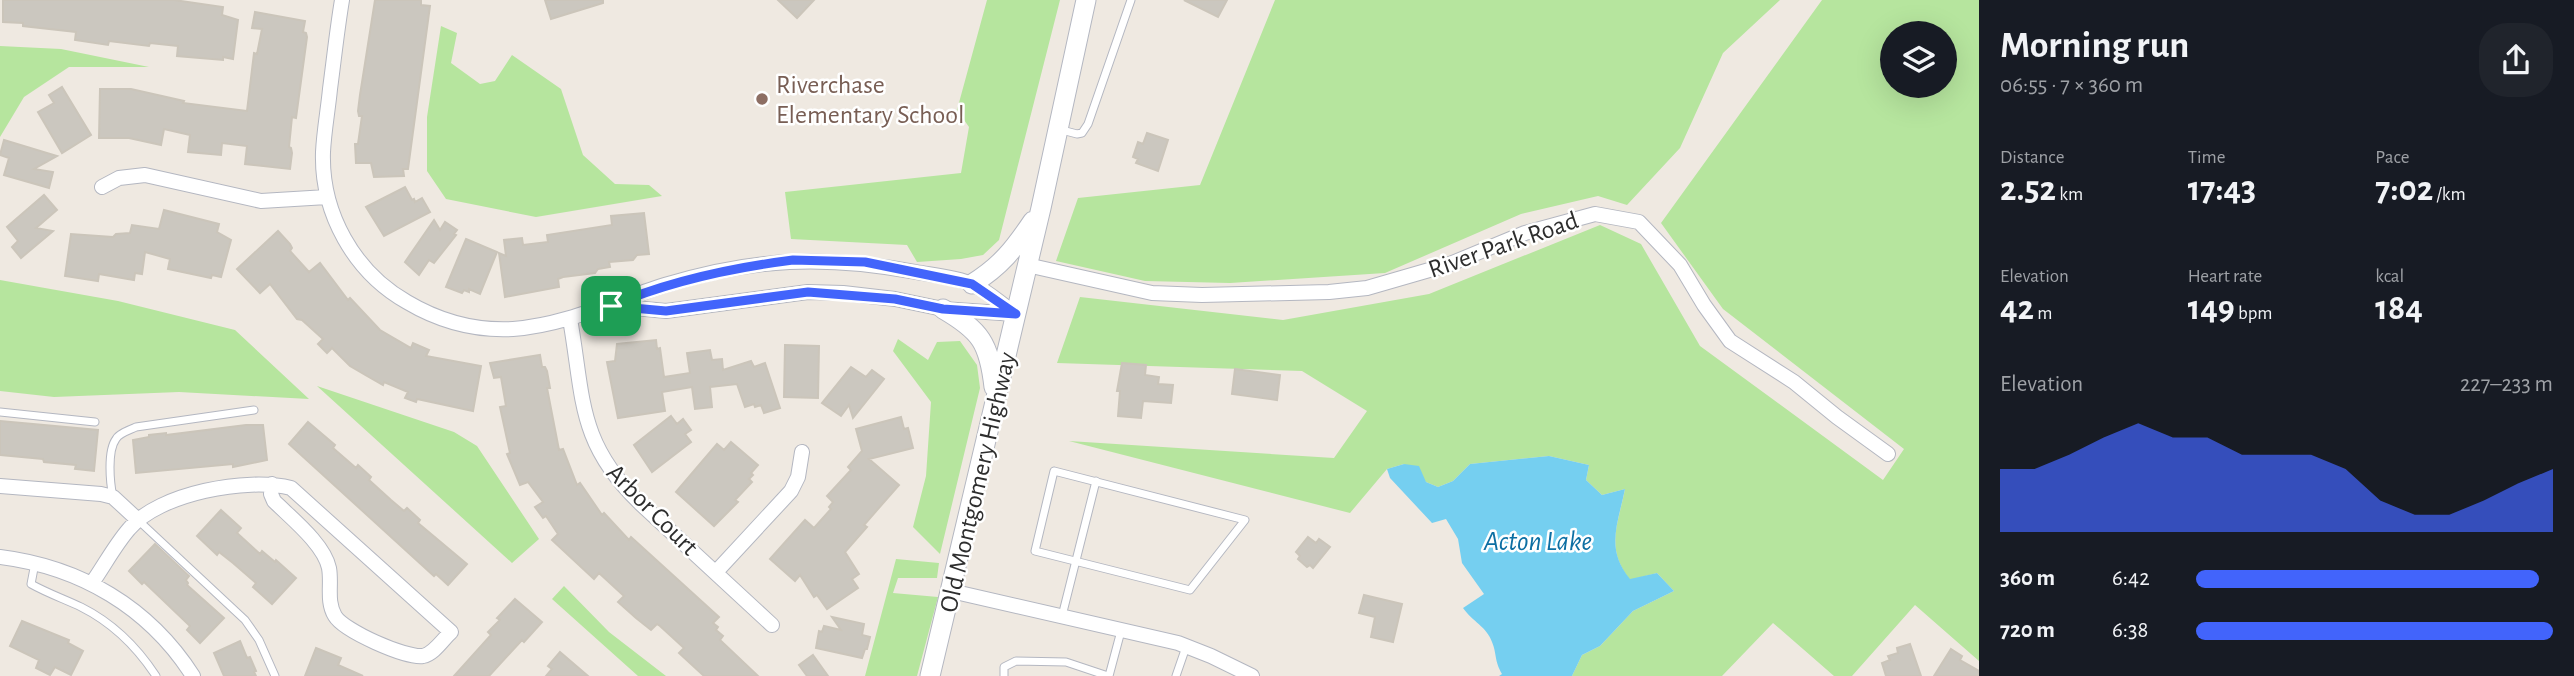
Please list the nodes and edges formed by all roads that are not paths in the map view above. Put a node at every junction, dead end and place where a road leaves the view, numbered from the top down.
1 (342, 0) edge
2 (1086, 0) edge
3 (1131, 0) edge
4 (1058, 129) junction
5 (102, 187) dead end
6 (327, 197) junction
7 (1041, 208) junction
8 (1027, 265) junction
9 (972, 284) junction
10 (611, 306) junction
11 (943, 309) junction
12 (1016, 314) junction
13 (570, 319) junction
14 (996, 398) junction
15 (254, 410) dead end
16 (0, 412) edge
17 (95, 422) dead end
18 (802, 452) dead end
19 (1888, 454) dead end
20 (1096, 481) junction
21 (272, 484) junction
22 (0, 486) edge
23 (113, 497) junction
24 (138, 520) junction
25 (0, 557) edge
26 (1076, 561) junction
27 (36, 563) junction
28 (716, 572) junction
29 (92, 583) junction
30 (951, 591) junction
31 (1062, 617) junction
32 (772, 625) dead end
33 (1121, 631) junction
34 (1186, 646) junction
35 (156, 676) edge
36 (193, 676) edge
37 (275, 676) edge
38 (930, 676) edge
39 (1004, 676) edge
40 (1109, 676) edge
41 (1176, 676) edge
42 (1252, 676) edge

1 - 6 street
2 - 4 street, Old Montgomery Highway
3 - 4 lane
4 - 7 street, Old Montgomery Highway
5 - 6 street
6 - 13 street
7 - 8 street, Old Montgomery Highway
7 - 9 street
8 - 12 street, Old Montgomery Highway
8 - 19 street, River Park Road
9 - 10 street
9 - 12 street
10 - 11 street
10 - 13 street
11 - 12 street
11 - 14 street
12 - 14 street, Old Montgomery Highway
13 - 28 street, Arbor Court
14 - 30 street, Old Montgomery Highway
15 - 23 lane
16 - 17 lane
18 - 28 street, Arbor Court
20 - 26 lane
20 - 26 lane
20 - 26 lane
21 - 21 street
21 - 24 street
22 - 23 street
23 - 24 street
24 - 29 street
24 - 37 lane
25 - 27 street
26 - 31 lane
27 - 29 street
27 - 35 lane
28 - 32 street, Arbor Court
29 - 36 street
30 - 31 street
30 - 38 street, Old Montgomery Highway
31 - 33 street
33 - 34 street
33 - 40 lane
34 - 41 lane
34 - 42 street
39 - 40 lane

